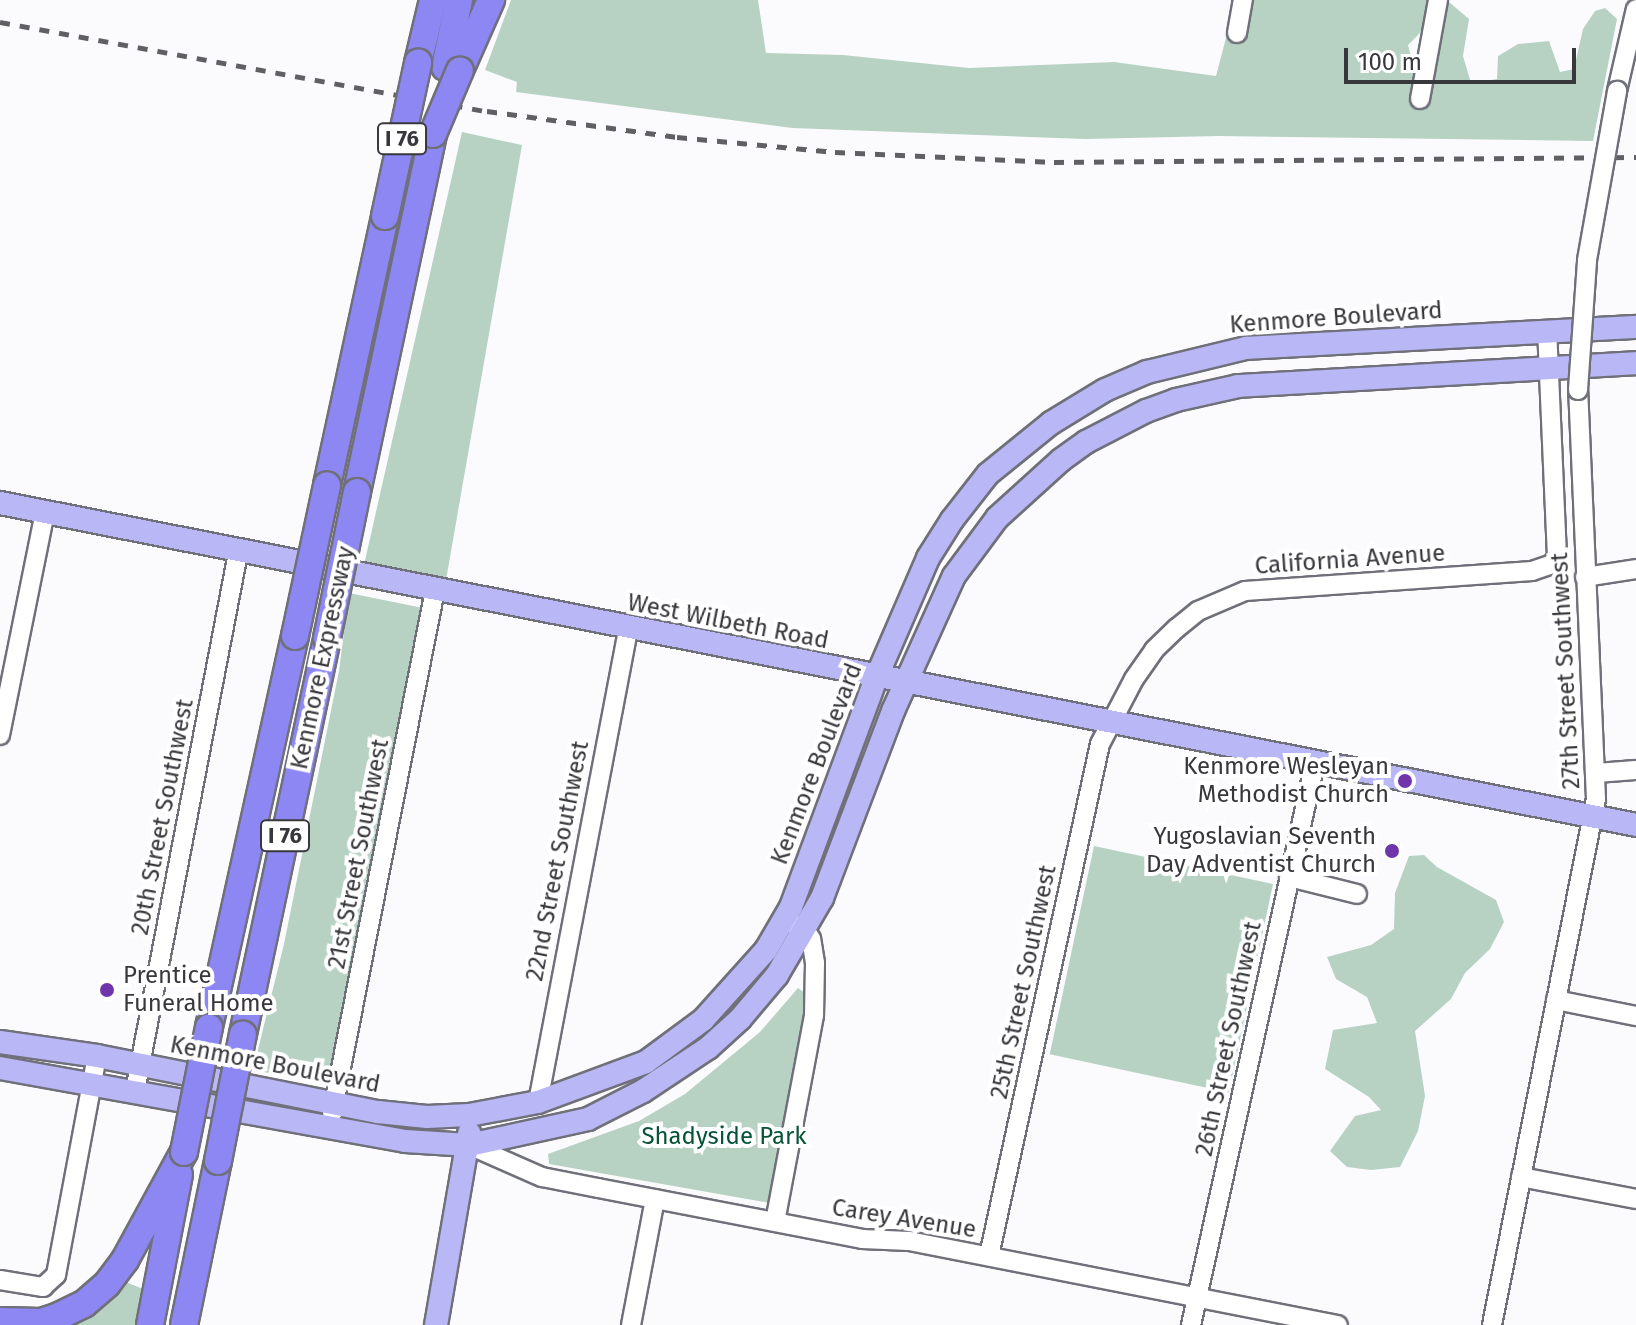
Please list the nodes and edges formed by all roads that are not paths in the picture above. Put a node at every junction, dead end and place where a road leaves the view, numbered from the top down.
1 (433, 0) edge
2 (459, 0) edge
3 (491, 0) edge
4 (1243, 0) edge
5 (1438, 0) edge
6 (1636, 9) edge
7 (1237, 33) dead end
8 (453, 68) junction
9 (1420, 99) dead end
10 (1636, 327) edge
11 (1547, 331) junction
12 (1636, 363) edge
13 (1549, 368) junction
14 (0, 503) edge
15 (45, 512) junction
16 (238, 553) junction
17 (1552, 564) joint
18 (1636, 569) edge
19 (1585, 577) junction
20 (435, 590) junction
21 (628, 630) junction
22 (877, 676) junction
23 (907, 682) junction
24 (1113, 721) junction
25 (0, 735) edge
26 (1315, 763) junction
27 (1636, 770) edge
28 (1596, 773) junction
29 (1593, 817) junction
30 (1636, 825) edge
31 (1289, 877) junction
32 (1357, 894) dead end
33 (783, 921) junction
34 (805, 929) junction
35 (1556, 1000) junction
36 (1636, 1016) edge
37 (0, 1042) edge
38 (97, 1056) junction
39 (140, 1065) junction
40 (0, 1068) edge
41 (93, 1082) junction
42 (135, 1091) junction
43 (538, 1102) junction
44 (334, 1104) junction
45 (469, 1115) junction
46 (330, 1129) junction
47 (469, 1145) junction
48 (184, 1152) junction
49 (1521, 1177) junction
50 (655, 1199) junction
51 (1636, 1199) edge
52 (775, 1222) junction
53 (989, 1256) junction
54 (0, 1280) edge
55 (1197, 1298) junction
56 (0, 1321) edge
57 (150, 1325) edge
58 (184, 1325) edge
59 (436, 1325) edge
60 (631, 1325) edge
61 (1191, 1325) edge
62 (1338, 1325) edge
63 (1492, 1325) edge

1 - 48 highway, Kenmore Expressway / I 76, bridge
2 - 8 highway
3 - 8 highway
4 - 7 street
5 - 9 street
6 - 19 street, 27th Street Southwest, bridge
8 - 58 highway, Kenmore Expressway / I 76, bridge
10 - 11 main road, Kenmore Boulevard
11 - 13 street, 27th Street Southwest
11 - 22 main road, Kenmore Boulevard
12 - 13 main road
13 - 17 street, 27th Street Southwest
13 - 23 main road
14 - 15 main road, West Wilbeth Road
15 - 16 main road, West Wilbeth Road
15 - 25 street
16 - 20 main road, West Wilbeth Road
16 - 39 street, 20th Street Southwest
17 - 24 street, California Avenue
18 - 19 street
19 - 28 street, 27th Street Southwest
20 - 21 main road, West Wilbeth Road
20 - 44 street, 21st Street Southwest
21 - 22 main road, West Wilbeth Road
21 - 43 street, 22nd Street Southwest
22 - 23 main road, West Wilbeth Road
22 - 33 main road, Kenmore Boulevard
23 - 24 main road, West Wilbeth Road
23 - 34 main road
24 - 26 main road, West Wilbeth Road
24 - 53 street, 25th Street Southwest
26 - 29 main road, West Wilbeth Road
26 - 31 street, 26th Street Southwest
27 - 28 street
28 - 29 street, 27th Street Southwest
29 - 30 main road, West Wilbeth Road
29 - 35 street, 27th Street Southwest
31 - 32 street
31 - 55 street, 26th Street Southwest
33 - 34 street
33 - 43 main road, Kenmore Boulevard
34 - 47 main road
34 - 52 street
35 - 36 street
35 - 49 street, 27th Street Southwest
37 - 38 main road, Kenmore Boulevard
38 - 39 main road, Kenmore Boulevard
38 - 41 street
39 - 42 street, 20th Street Southwest
39 - 44 main road, Kenmore Boulevard
40 - 41 main road
41 - 42 main road
41 - 54 street
42 - 46 main road
43 - 45 main road, Kenmore Boulevard
44 - 45 main road, Kenmore Boulevard
44 - 46 street, 21st Street Southwest
45 - 47 main road
46 - 47 main road
47 - 50 street, Carey Avenue
47 - 59 main road
48 - 56 highway
48 - 57 highway, Kenmore Expressway / I 76
49 - 51 street
49 - 63 street, 27th Street Southwest
50 - 52 street, Carey Avenue
50 - 60 street
52 - 53 street, Carey Avenue
53 - 55 street, Carey Avenue
55 - 61 street, 26th Street Southwest
55 - 62 street, Carey Avenue

